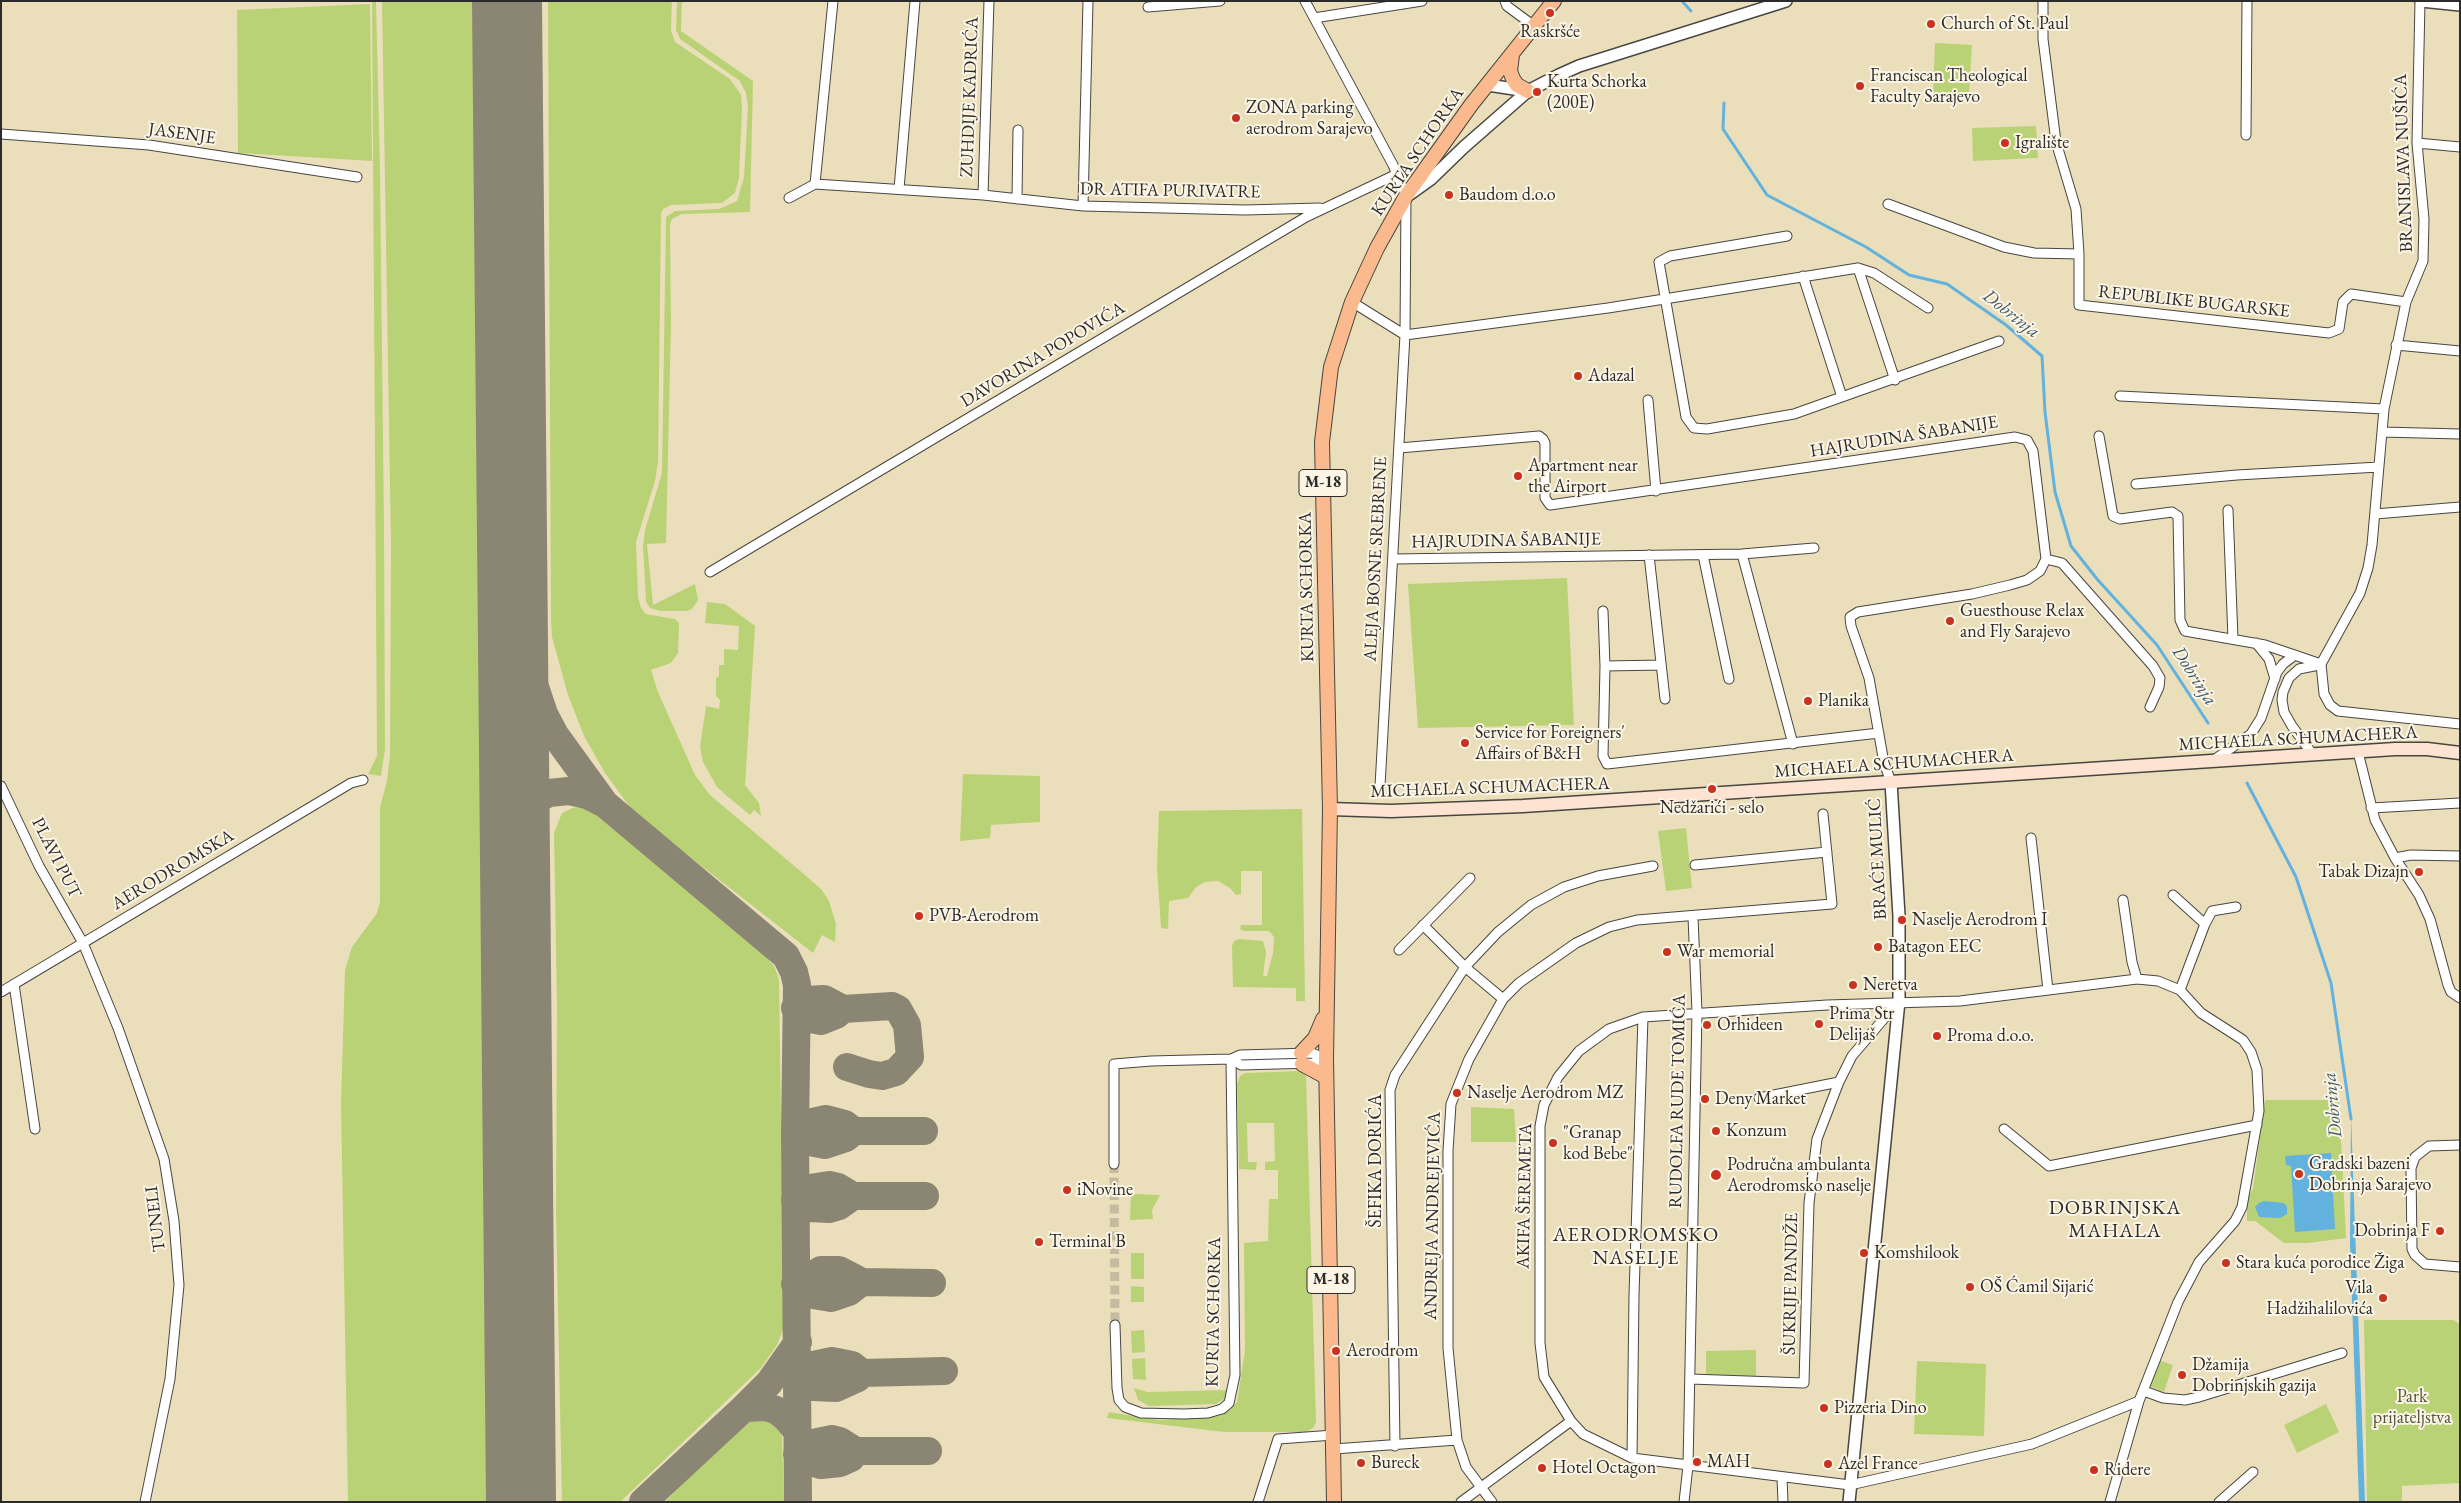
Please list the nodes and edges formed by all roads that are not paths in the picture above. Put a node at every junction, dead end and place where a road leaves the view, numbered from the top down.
1 (834, 1) edge
2 (915, 1) edge
3 (989, 1) edge
4 (1088, 1) edge
5 (1220, 1) edge
6 (1305, 1) edge
7 (1422, 1) edge
8 (1505, 1) edge
9 (1554, 1) edge
10 (1786, 1) edge
11 (2042, 1) edge
12 (2247, 1) edge
13 (2420, 1) edge
14 (2460, 4) edge
15 (1148, 7) dead end
16 (1314, 18) junction
17 (1534, 26) junction
18 (1512, 55) junction
19 (1488, 85) junction
20 (1528, 91) junction
21 (1018, 130) dead end
22 (1, 134) edge
23 (2246, 135) dead end
24 (2417, 143) junction
25 (2460, 147) edge
26 (1398, 174) junction
27 (357, 177) dead end
28 (815, 184) junction
29 (899, 189) junction
30 (983, 195) junction
31 (1406, 196) junction
32 (788, 198) dead end
33 (1017, 199) junction
34 (1888, 204) dead end
35 (1083, 206) junction
36 (1322, 208) junction
37 (1787, 236) dead end
38 (2079, 254) junction
39 (1858, 268) junction
40 (1803, 276) junction
41 (1664, 299) junction
42 (1352, 302) junction
43 (2406, 302) junction
44 (1928, 308) dead end
45 (1405, 335) junction
46 (1999, 341) dead end
47 (2396, 346) junction
48 (2460, 351) edge
49 (1895, 380) junction
50 (2120, 396) dead end
51 (1842, 397) junction
52 (1648, 400) dead end
53 (2384, 409) junction
54 (2382, 432) junction
55 (2460, 434) edge
56 (2099, 436) dead end
57 (1399, 448) junction
58 (2379, 467) junction
59 (2136, 484) dead end
60 (1656, 491) junction
61 (2460, 507) edge
62 (2228, 510) dead end
63 (2375, 514) junction
64 (1814, 548) dead end
65 (1742, 554) junction
66 (1649, 555) junction
67 (1703, 555) junction
68 (1394, 559) junction
69 (2046, 559) junction
70 (710, 572) dead end
71 (1603, 610) dead end
72 (2233, 639) junction
73 (2256, 643) junction
74 (2295, 655) junction
75 (2321, 664) junction
76 (1661, 665) junction
77 (1605, 666) junction
78 (2289, 678) junction
79 (1729, 679) dead end
80 (2275, 679) junction
81 (1664, 699) dead end
82 (2150, 707) dead end
83 (2460, 724) edge
84 (1879, 733) junction
85 (1792, 744) junction
86 (2358, 752) junction
87 (2460, 753) edge
88 (2313, 755) junction
89 (2212, 761) junction
90 (363, 780) dead end
91 (1891, 782) junction
92 (1, 786) edge
93 (1380, 786) dead end
94 (2460, 803) edge
95 (2371, 808) junction
96 (1330, 809) junction
97 (1823, 814) dead end
98 (2031, 838) dead end
99 (1827, 852) junction
100 (2460, 856) edge
101 (2395, 858) junction
102 (1695, 864) dead end
103 (1653, 866) dead end
104 (1470, 878) dead end
105 (2173, 895) dead end
106 (2123, 900) dead end
107 (2236, 907) dead end
108 (1693, 917) junction
109 (2205, 924) junction
110 (1423, 925) junction
111 (83, 944) junction
112 (1399, 950) dead end
113 (1465, 967) junction
114 (2137, 979) junction
115 (14, 984) junction
116 (2048, 990) junction
117 (2180, 990) junction
118 (1, 992) edge
119 (2460, 998) edge
120 (1503, 999) junction
121 (1899, 1002) junction
122 (1326, 1011) junction
123 (1697, 1012) junction
124 (1642, 1017) junction
125 (1301, 1058) junction
126 (1231, 1059) junction
127 (1326, 1059) junction
128 (1326, 1077) junction
129 (1839, 1082) junction
130 (1760, 1098) dead end
131 (2257, 1125) junction
132 (34, 1129) dead end
133 (2004, 1129) dead end
134 (2460, 1145) edge
135 (1114, 1164) tunnel mouth
136 (2460, 1267) edge
137 (1115, 1325) tunnel mouth
138 (2342, 1353) dead end
139 (1690, 1379) junction
140 (2144, 1391) junction
141 (2139, 1401) junction
142 (1571, 1421) junction
143 (1457, 1440) junction
144 (1334, 1442) junction
145 (1395, 1446) junction
146 (1632, 1458) junction
147 (1688, 1466) junction
148 (2252, 1472) dead end
149 (1782, 1478) junction
150 (1850, 1485) junction
151 (1481, 1488) junction
152 (145, 1502) edge
153 (1258, 1502) edge
154 (1334, 1502) edge
155 (1461, 1502) edge
156 (1492, 1502) edge
157 (1684, 1502) edge
158 (1783, 1502) edge
159 (1849, 1502) edge
160 (2110, 1502) edge
161 (2219, 1502) edge

1 - 28 street
2 - 29 street
3 - 30 street, ZUHDIJE KADRIĆA
4 - 35 street
5 - 15 street
6 - 16 street
7 - 16 street
8 - 17 street
9 - 17 main road, KURTA SCHORKA / M-18
10 - 20 street
11 - 38 street, REPUBLIKE BUGARSKE
12 - 23 street
13 - 14 street
13 - 24 street, BRANISLAVA NUŠIĆA
16 - 26 street
17 - 18 main road, KURTA SCHORKA / M-18
18 - 19 main road, KURTA SCHORKA / M-18
18 - 20 main road
19 - 20 street
19 - 31 main road, KURTA SCHORKA / M-18
20 - 31 street
21 - 33 street
22 - 27 street, JASENJE
24 - 25 street
24 - 43 street, BRANISLAVA NUŠIĆA
26 - 31 street
26 - 36 street, DAVORINA POPOVIĆA
28 - 29 street, DR ATIFA PURIVATRE
28 - 32 street
29 - 30 street, DR ATIFA PURIVATRE
30 - 33 street, DR ATIFA PURIVATRE
31 - 42 main road, KURTA SCHORKA / M-18
31 - 45 street, ALEJA BOSNE SREBRENE
33 - 35 street, DR ATIFA PURIVATRE
34 - 38 street
35 - 36 street, DR ATIFA PURIVATRE
36 - 70 street, DAVORINA POPOVIĆA
37 - 41 street
38 - 43 street, REPUBLIKE BUGARSKE
39 - 40 street
39 - 44 street
39 - 49 street
40 - 41 street
40 - 51 street
41 - 45 street
41 - 51 street
42 - 45 street
42 - 96 main road, KURTA SCHORKA / M-18
43 - 47 street, BRANISLAVA NUŠIĆA
45 - 57 street, ALEJA BOSNE SREBRENE
46 - 49 street
47 - 48 street
47 - 53 street, BRANISLAVA NUŠIĆA
49 - 51 street
50 - 53 street
52 - 60 street
53 - 54 street, BRANISLAVA NUŠIĆA
54 - 55 street
54 - 58 street, BRANISLAVA NUŠIĆA
56 - 72 street
57 - 60 street, HAJRUDINA ŠABANIJE
57 - 68 street, ALEJA BOSNE SREBRENE
58 - 59 street
58 - 63 street, BRANISLAVA NUŠIĆA
60 - 69 street, HAJRUDINA ŠABANIJE
61 - 63 street
62 - 72 street
63 - 75 street, BRANISLAVA NUŠIĆA
64 - 65 street, HAJRUDINA ŠABANIJE
65 - 67 street, HAJRUDINA ŠABANIJE
65 - 85 street
66 - 67 street, HAJRUDINA ŠABANIJE
66 - 68 street, HAJRUDINA ŠABANIJE
66 - 76 street
67 - 79 street
68 - 93 street, ALEJA BOSNE SREBRENE
69 - 82 street
69 - 84 street
71 - 77 street
72 - 73 street
73 - 74 street
73 - 80 street
74 - 75 street
74 - 78 street
74 - 80 street
75 - 78 street
75 - 83 street
76 - 77 street
76 - 81 street
77 - 85 street
78 - 88 street
80 - 89 street
84 - 85 street
84 - 91 street
86 - 87 main road, MICHAELA SCHUMACHERA
86 - 88 main road, MICHAELA SCHUMACHERA
86 - 95 street
88 - 89 main road, MICHAELA SCHUMACHERA
89 - 91 main road, MICHAELA SCHUMACHERA
90 - 111 street, AERODROMSKA
91 - 96 main road, MICHAELA SCHUMACHERA
91 - 121 street, BRAĆE MULIĆ
92 - 111 street, PLAVI PUT
94 - 95 street
95 - 101 street
96 - 122 main road, KURTA SCHORKA / M-18
97 - 99 street, ANDREJA ANDREJEVIĆA
98 - 116 street
99 - 102 street
99 - 108 street, ANDREJA ANDREJEVIĆA
100 - 101 street
101 - 119 street
103 - 113 street, ŠEFIKA DORIĆA
104 - 110 street
105 - 109 street
106 - 114 street
107 - 109 street
108 - 120 street, ANDREJA ANDREJEVIĆA
108 - 123 street, RUDOLFA RUDE TOMIĆA
109 - 117 street
110 - 112 street
110 - 113 street
111 - 115 street, AERODROMSKA
111 - 152 street, TUNELI
113 - 120 street
113 - 145 street, ŠEFIKA DORIĆA
114 - 116 street, AKIFA ŠEREMETA
114 - 117 street, AKIFA ŠEREMETA
115 - 118 street, AERODROMSKA
115 - 132 street
116 - 121 street, AKIFA ŠEREMETA
117 - 131 street
120 - 143 street, ANDREJA ANDREJEVIĆA
121 - 123 street, AKIFA ŠEREMETA
121 - 129 street, ŠUKRIJE PANDŽE
121 - 150 street, BRAĆE MULIĆ
122 - 125 main road
122 - 127 main road, KURTA SCHORKA / M-18
123 - 124 street, AKIFA ŠEREMETA
123 - 139 street, RUDOLFA RUDE TOMIĆA
124 - 142 street, AKIFA ŠEREMETA
124 - 146 street
125 - 126 street
125 - 127 street
125 - 128 main road
126 - 135 street
126 - 137 street, KURTA SCHORKA
127 - 128 main road, KURTA SCHORKA / M-18
128 - 144 main road, KURTA SCHORKA / M-18
129 - 130 street
129 - 139 street, ŠUKRIJE PANDŽE
131 - 133 street
131 - 140 street
134 - 136 street
138 - 140 street
139 - 147 street, RUDOLFA RUDE TOMIĆA
140 - 141 street
141 - 150 street, AKIFA ŠEREMETA
141 - 160 street
142 - 146 street, AKIFA ŠEREMETA
142 - 151 street
143 - 145 street
143 - 151 street, ANDREJA ANDREJEVIĆA
144 - 145 street
144 - 153 street
144 - 154 main road, KURTA SCHORKA / M-18
146 - 147 street, AKIFA ŠEREMETA
147 - 149 street, AKIFA ŠEREMETA
147 - 157 street
148 - 161 street
149 - 150 street, AKIFA ŠEREMETA
149 - 158 street
150 - 159 street, BRAĆE MULIĆ
151 - 155 street
151 - 156 street, ANDREJA ANDREJEVIĆA

